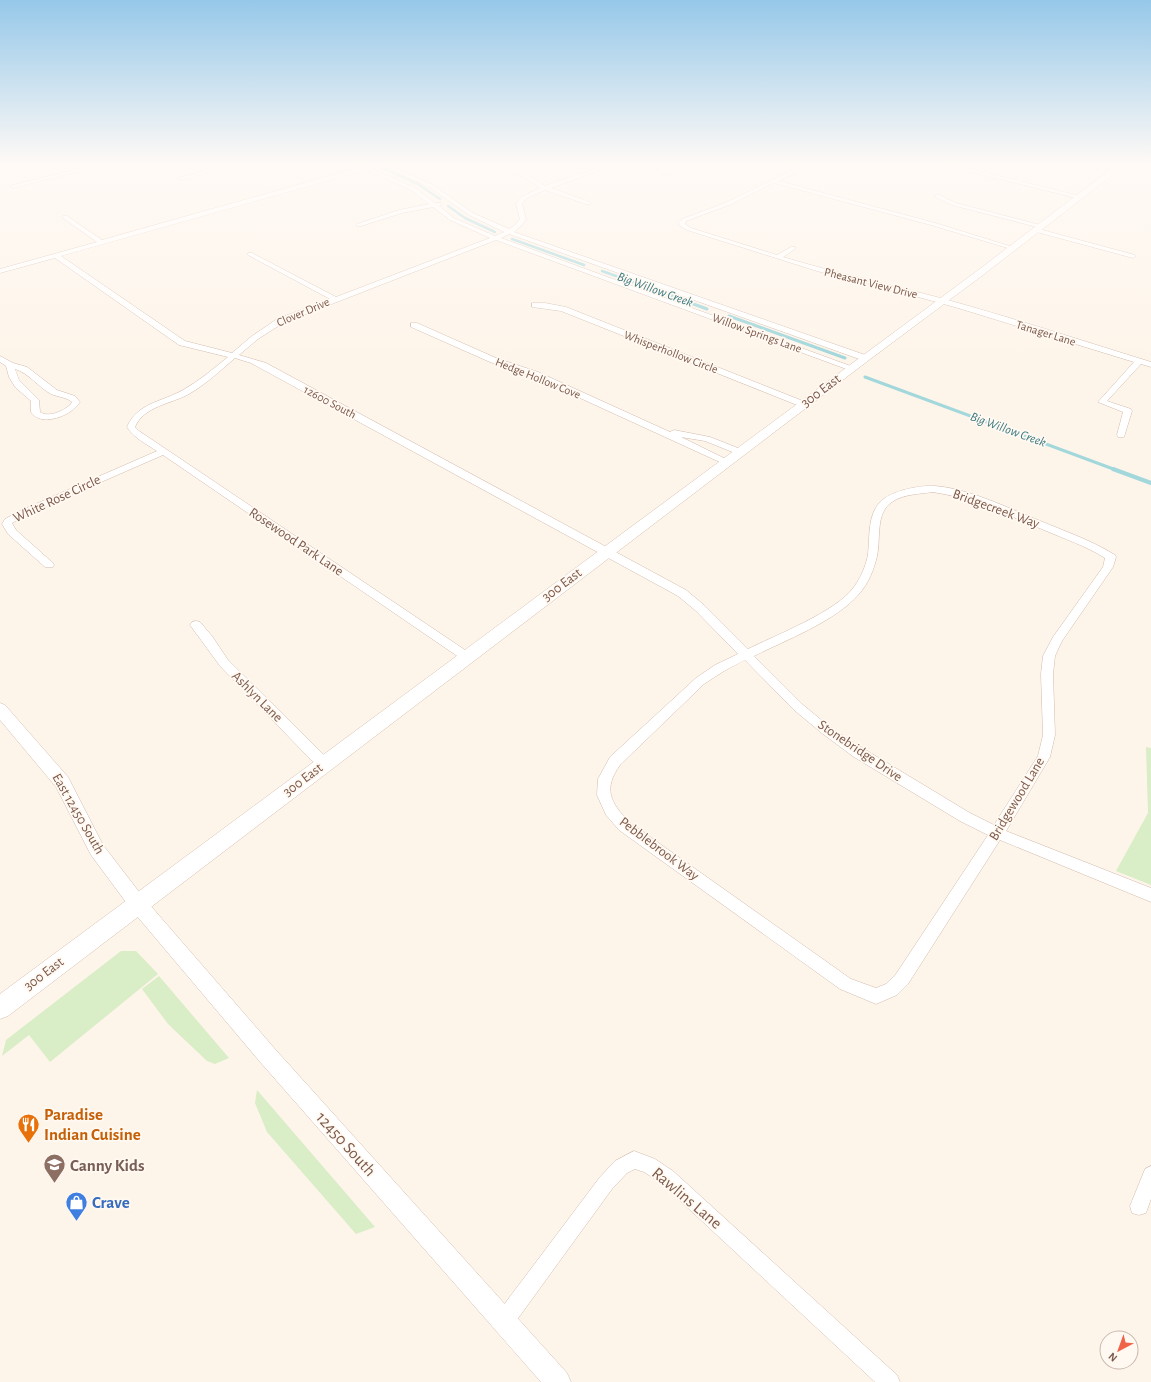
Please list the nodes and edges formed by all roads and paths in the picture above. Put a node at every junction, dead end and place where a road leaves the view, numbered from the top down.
1 (80, 227) edge
2 (153, 227) edge
3 (472, 227) edge
4 (499, 227) edge
5 (515, 227) edge
6 (686, 227) edge
7 (943, 227) edge
8 (1038, 228) joint
9 (509, 232) junction
10 (495, 238) junction
11 (101, 242) junction
12 (793, 248) dead end
13 (1013, 248) junction
14 (1140, 250) dead end
15 (250, 254) dead end
16 (55, 255) junction
17 (1133, 256) junction
18 (778, 257) junction
19 (1126, 262) dead end
20 (0, 271) edge
21 (335, 299) junction
22 (941, 301) junction
23 (535, 305) dead end
24 (414, 325) dead end
25 (233, 356) junction
26 (0, 358) edge
27 (865, 358) junction
28 (1140, 361) junction
29 (1151, 365) edge
30 (10, 366) junction
31 (852, 368) junction
32 (805, 404) junction
33 (132, 422) joint
34 (661, 431) junction
35 (1121, 435) dead end
36 (163, 452) junction
37 (740, 452) junction
38 (727, 462) junction
39 (607, 552) junction
40 (1111, 557) joint
41 (49, 565) dead end
42 (196, 625) dead end
43 (746, 655) junction
44 (466, 657) junction
45 (0, 709) edge
46 (324, 764) junction
47 (997, 833) junction
48 (1151, 895) edge
49 (137, 903) junction
50 (876, 996) joint
51 (0, 1008) edge
52 (1151, 1175) edge
53 (1139, 1206) dead end
54 (504, 1321) junction
55 (558, 1382) edge
56 (890, 1382) edge

1 - 11 street
2 - 11 street
3 - 10 street, Willow Springs Lane
4 - 9 street, Willow Springs Lane
5 - 9 street
6 - 18 street, Pheasant View Drive
7 - 13 street
8 - 13 main road, 300 East
8 - 17 street
9 - 10 street, Clover Drive
9 - 27 street, Willow Springs Lane
10 - 21 street, Clover Drive
10 - 31 street, Willow Springs Lane
11 - 16 street
12 - 18 street
13 - 22 main road, 300 East
14 - 17 street
15 - 21 street
16 - 20 street
16 - 25 street, 12600 South
17 - 19 street
18 - 22 street, Pheasant View Drive
21 - 25 street, Clover Drive
22 - 27 main road, 300 East
22 - 28 street, Tanager Lane
23 - 32 street, Whisperhollow Circle
24 - 34 street, Hedge Hollow Cove
25 - 33 street, Clover Drive
25 - 39 street, 12600 South
26 - 30 street
27 - 31 main road, 300 East
28 - 29 street, Tanager Lane
28 - 35 street
30 - 30 street
31 - 32 main road, 300 East
32 - 37 main road, 300 East
33 - 36 street, Rosewood Park Lane
34 - 37 street, Hedge Hollow Cove
34 - 38 street, Hedge Hollow Cove
36 - 41 street, White Rose Circle
36 - 44 street, Rosewood Park Lane
37 - 38 main road, 300 East
38 - 39 main road, 300 East
39 - 43 street, Stonebridge Drive
39 - 44 main road, 300 East
40 - 43 street, Bridgecreek Way
40 - 47 street, Bridgewood Lane
42 - 46 street, Ashlyn Lane
43 - 47 street, Stonebridge Drive
43 - 50 street, Pebblebrook Way
44 - 46 main road, 300 East
45 - 49 street, East 12450 South
46 - 49 main road, 300 East
47 - 48 street, Stonebridge Drive
47 - 50 street, Bridgewood Lane
49 - 51 main road, 300 East
49 - 54 street, 12450 South
52 - 53 street
54 - 55 street, 12450 South
54 - 56 street, Rawlins Lane

